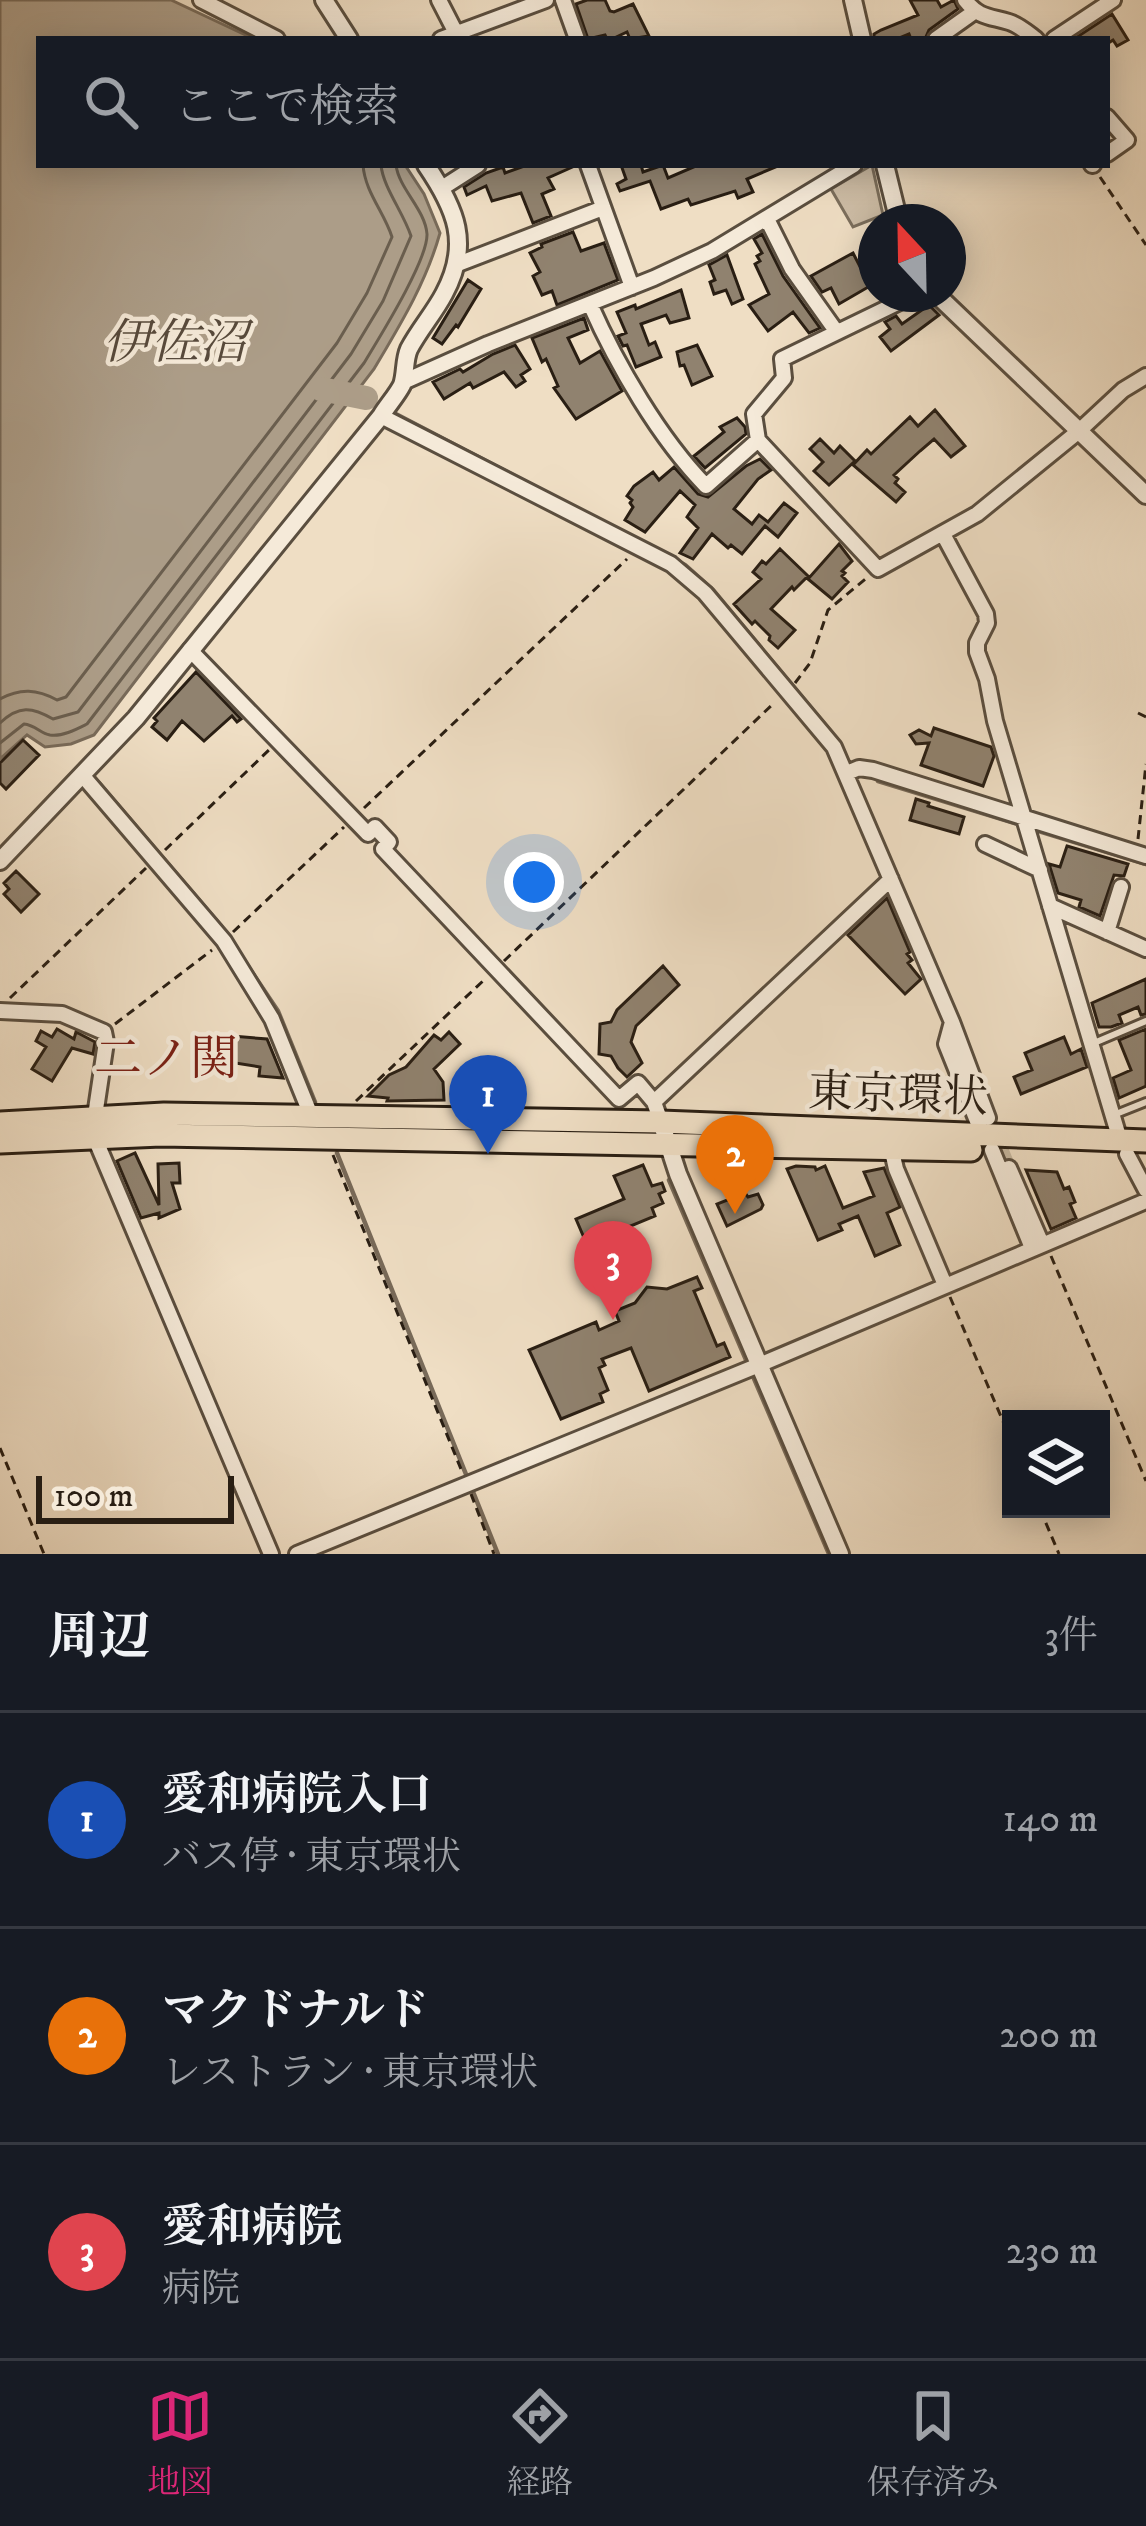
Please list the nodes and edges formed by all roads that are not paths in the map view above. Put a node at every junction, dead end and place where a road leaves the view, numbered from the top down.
1 (201, 0) edge
2 (324, 0) edge
3 (440, 0) edge
4 (546, 0) edge
5 (563, 0) edge
6 (853, 0) edge
7 (1113, 0) edge
8 (969, 6) edge
9 (271, 36) edge
10 (347, 36) edge
11 (449, 36) edge
12 (576, 36) edge
13 (861, 36) edge
14 (939, 36) edge
15 (1032, 36) edge
16 (1059, 36) edge
17 (1110, 120) edge
18 (1110, 152) edge
19 (428, 168) edge
20 (473, 168) edge
21 (589, 168) edge
22 (849, 168) edge
23 (886, 168) edge
24 (442, 188) junction
25 (895, 204) edge
26 (603, 208) junction
27 (767, 218) junction
28 (458, 264) junction
29 (632, 287) junction
30 (590, 304) junction
31 (877, 312) edge
32 (955, 312) edge
33 (836, 331) junction
34 (1146, 376) edge
35 (403, 382) junction
36 (381, 416) junction
37 (1079, 431) junction
38 (758, 440) junction
39 (1146, 495) edge
40 (943, 534) junction
41 (190, 650) junction
42 (847, 772) junction
43 (83, 776) junction
44 (1025, 820) junction
45 (985, 844) dead end
46 (1141, 855) edge
47 (0, 861) edge
48 (1040, 870) junction
49 (891, 879) junction
50 (1121, 887) dead end
51 (1050, 906) junction
52 (1107, 932) junction
53 (1146, 949) edge
54 (0, 1009) edge
55 (1146, 1021) edge
56 (1091, 1044) junction
57 (1146, 1102) edge
58 (1112, 1115) junction
59 (660, 1122) junction
60 (0, 1123) edge
61 (94, 1126) junction
62 (319, 1128) junction
63 (988, 1135) junction
64 (0, 1142) edge
65 (891, 1147) junction
66 (1135, 1147) edge
67 (1010, 1168) tunnel mouth
68 (1146, 1190) edge
69 (1146, 1201) edge
70 (1040, 1245) junction
71 (945, 1285) junction
72 (759, 1364) junction
73 (271, 1554) edge
74 (297, 1554) edge
75 (840, 1554) edge

1 - 9 street
2 - 10 street
3 - 11 street
4 - 11 street
5 - 12 street
6 - 13 street
7 - 16 street
8 - 14 street
8 - 15 street
17 - 18 street
19 - 24 street
20 - 24 street
21 - 26 street
22 - 27 street
23 - 25 street
24 - 28 street
26 - 28 street
26 - 29 street
27 - 29 street
27 - 33 street
28 - 35 street
29 - 30 street
30 - 35 street
30 - 38 street
31 - 33 street
32 - 37 street
33 - 38 street
34 - 37 street
35 - 36 street
36 - 41 street
36 - 42 street
37 - 39 street
37 - 40 street
38 - 40 street
40 - 44 street
41 - 43 street
41 - 59 street
42 - 44 street
42 - 49 street
43 - 47 street
43 - 62 street
44 - 46 street
44 - 48 street
45 - 48 street
48 - 51 street
49 - 59 street
49 - 63 street
50 - 52 street
51 - 52 street
51 - 56 street
52 - 53 street
54 - 61 street
55 - 56 lane
56 - 58 street
57 - 58 lane
58 - 66 street
59 - 62 highway, 東京環状
59 - 62 highway, 東京環状
59 - 63 highway, 東京環状
59 - 65 highway, 東京環状
59 - 72 street
60 - 61 highway, 東京環状
61 - 62 highway, 東京環状
61 - 64 highway, 東京環状
61 - 73 street
63 - 65 highway, 東京環状
63 - 66 highway, 東京環状
63 - 70 street
65 - 71 street
66 - 68 street
67 - 70 street
69 - 70 street
70 - 71 street
71 - 72 street
72 - 74 street
72 - 75 street

